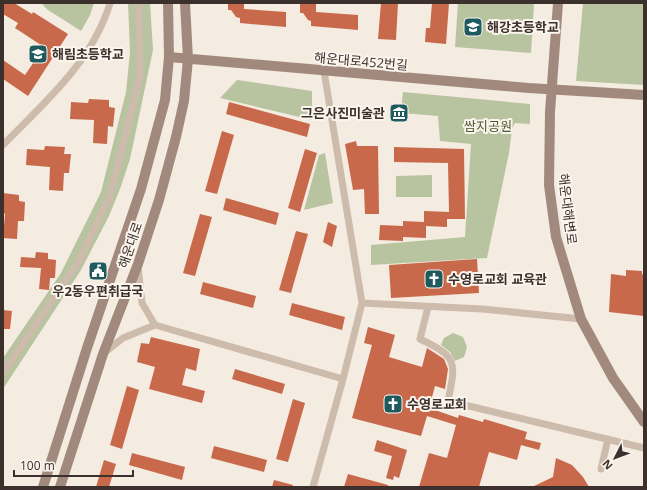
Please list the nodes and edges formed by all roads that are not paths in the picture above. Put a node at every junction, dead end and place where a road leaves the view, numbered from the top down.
1 (110, 3) edge
2 (138, 3) edge
3 (168, 3) edge
4 (185, 3) edge
5 (558, 3) edge
6 (169, 57) junction
7 (188, 59) junction
8 (324, 71) junction
9 (551, 89) junction
10 (644, 95) edge
11 (3, 145) edge
12 (138, 264) junction
13 (362, 303) junction
14 (428, 307) junction
15 (581, 319) junction
16 (155, 325) junction
17 (103, 354) junction
18 (3, 373) edge
19 (343, 379) junction
20 (644, 422) edge
21 (608, 439) junction
22 (644, 448) edge
23 (601, 469) dead end
24 (43, 487) edge
25 (60, 487) edge
26 (313, 487) edge

1 - 11 street
2 - 18 street
3 - 6 main road, 해운대로
4 - 7 main road, 해운대로
5 - 9 main road, 해운대해변로
6 - 7 main road, 해운대로452번길
6 - 24 main road, 해운대로
7 - 8 main road, 해운대로452번길
7 - 12 main road, 해운대로
8 - 9 main road, 해운대로452번길
8 - 13 street
9 - 10 main road, 해운대로452번길
9 - 15 main road, 해운대해변로
12 - 16 street
12 - 17 main road, 해운대로
13 - 14 street
13 - 19 street
14 - 15 street
14 - 21 street
15 - 20 main road, 해운대해변로
16 - 17 street
16 - 19 street
17 - 25 main road, 해운대로
19 - 26 street
21 - 22 street
21 - 23 street

